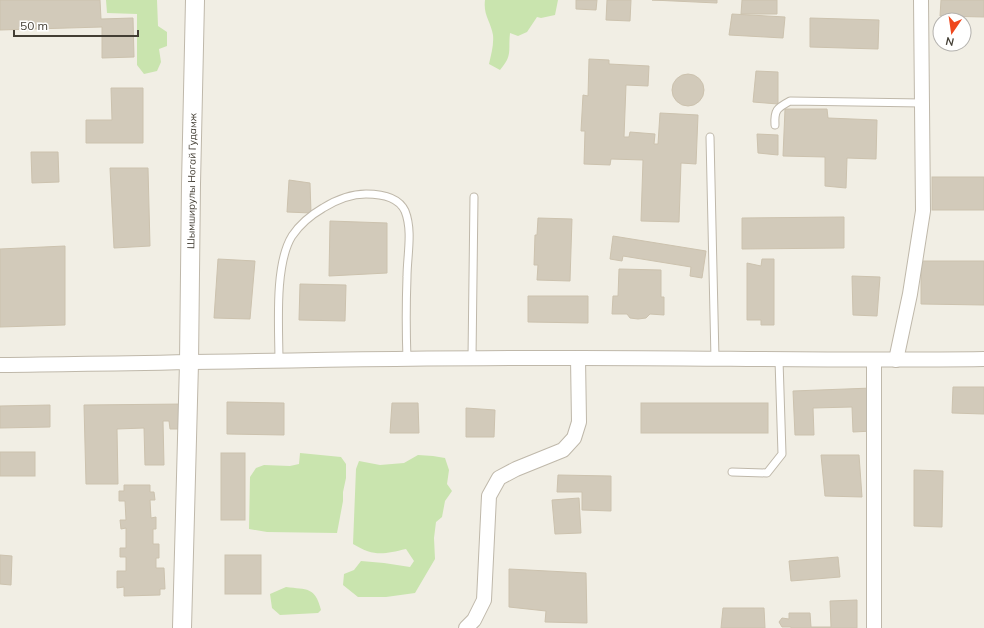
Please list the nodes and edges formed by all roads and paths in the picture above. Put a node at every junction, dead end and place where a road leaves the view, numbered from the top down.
1 (195, 0) edge
2 (921, 0) edge
3 (922, 103) junction
4 (775, 125) dead end
5 (710, 137) dead end
6 (474, 197) dead end
7 (472, 358) junction
8 (578, 358) junction
9 (407, 359) junction
10 (715, 359) junction
11 (984, 359) edge
12 (779, 360) junction
13 (896, 360) junction
14 (874, 361) junction
15 (279, 362) junction
16 (189, 363) junction
17 (0, 365) edge
18 (732, 472) dead end
19 (182, 628) edge
20 (466, 628) edge
21 (874, 628) edge

1 - 16 street, Шымширулы Ногай Гудамж
2 - 3 street
3 - 4 lane
3 - 13 street
5 - 10 lane
6 - 7 lane
7 - 8 street
7 - 9 street
8 - 10 street
8 - 20 street
9 - 15 street
9 - 15 lane
10 - 12 street
11 - 13 street
12 - 14 street
12 - 18 lane
13 - 14 street
14 - 21 street
15 - 16 street
16 - 17 street
16 - 19 street, Шымширулы Ногай Гудамж

